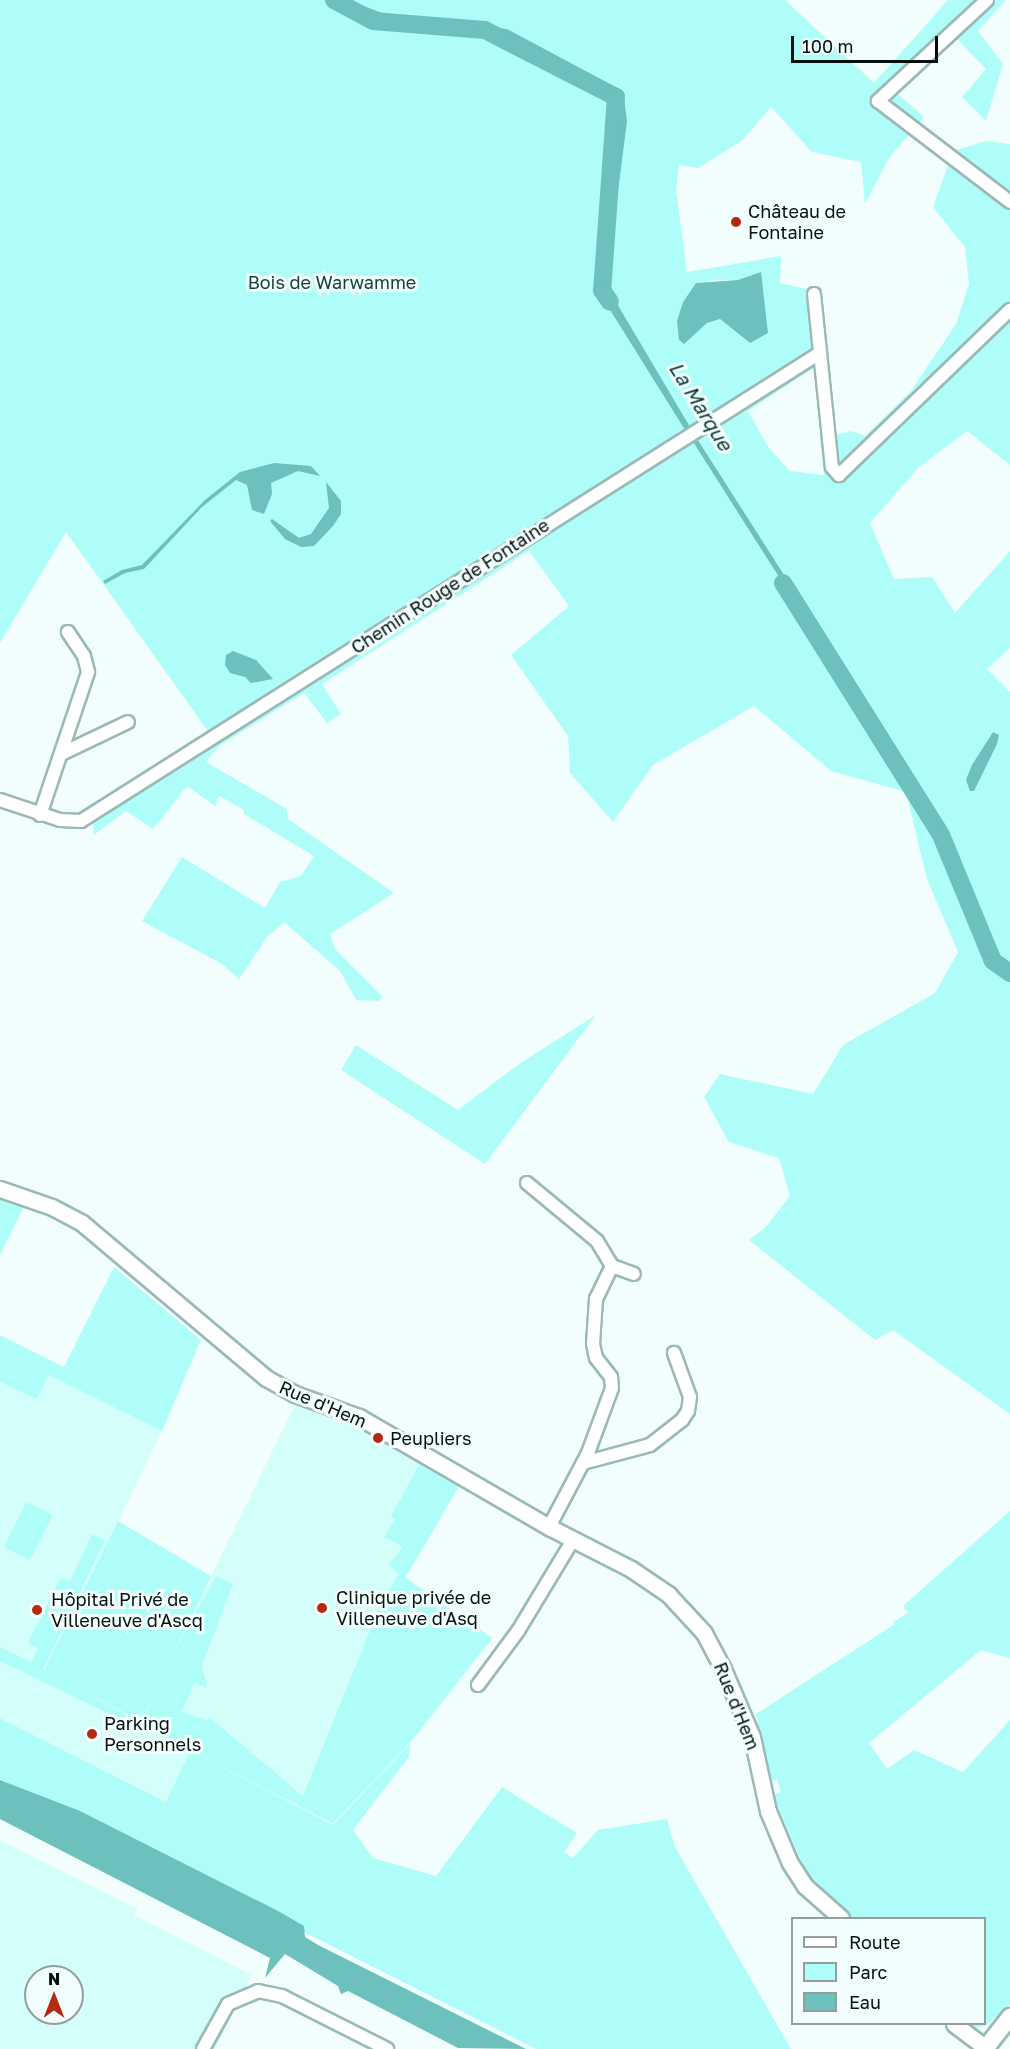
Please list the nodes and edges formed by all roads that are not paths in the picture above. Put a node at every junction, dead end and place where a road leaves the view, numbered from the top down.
1 (987, 0) edge
2 (1010, 202) edge
3 (814, 294) dead end
4 (1010, 310) edge
5 (820, 353) junction
6 (68, 632) dead end
7 (128, 722) dead end
8 (61, 754) junction
9 (0, 800) edge
10 (40, 815) junction
11 (527, 1183) dead end
12 (0, 1189) edge
13 (612, 1266) junction
14 (634, 1274) dead end
15 (674, 1353) dead end
16 (583, 1463) junction
17 (549, 1527) junction
18 (573, 1540) junction
19 (478, 1685) dead end
20 (840, 1917) edge
21 (1010, 2017) edge
22 (955, 2025) edge
23 (203, 2049) edge
24 (387, 2049) edge
25 (986, 2049) edge

1 - 2 street
3 - 5 street
4 - 5 street
5 - 10 street, Chemin Rouge de Fontaine
6 - 8 street
7 - 8 street
8 - 10 street
9 - 10 street
11 - 13 street
12 - 17 street, Rue d'Hem
13 - 14 street
13 - 16 street
15 - 16 street
16 - 17 street
17 - 18 street, Rue d'Hem
18 - 19 street
18 - 20 street, Rue d'Hem
21 - 25 main road
22 - 25 street
23 - 24 street

